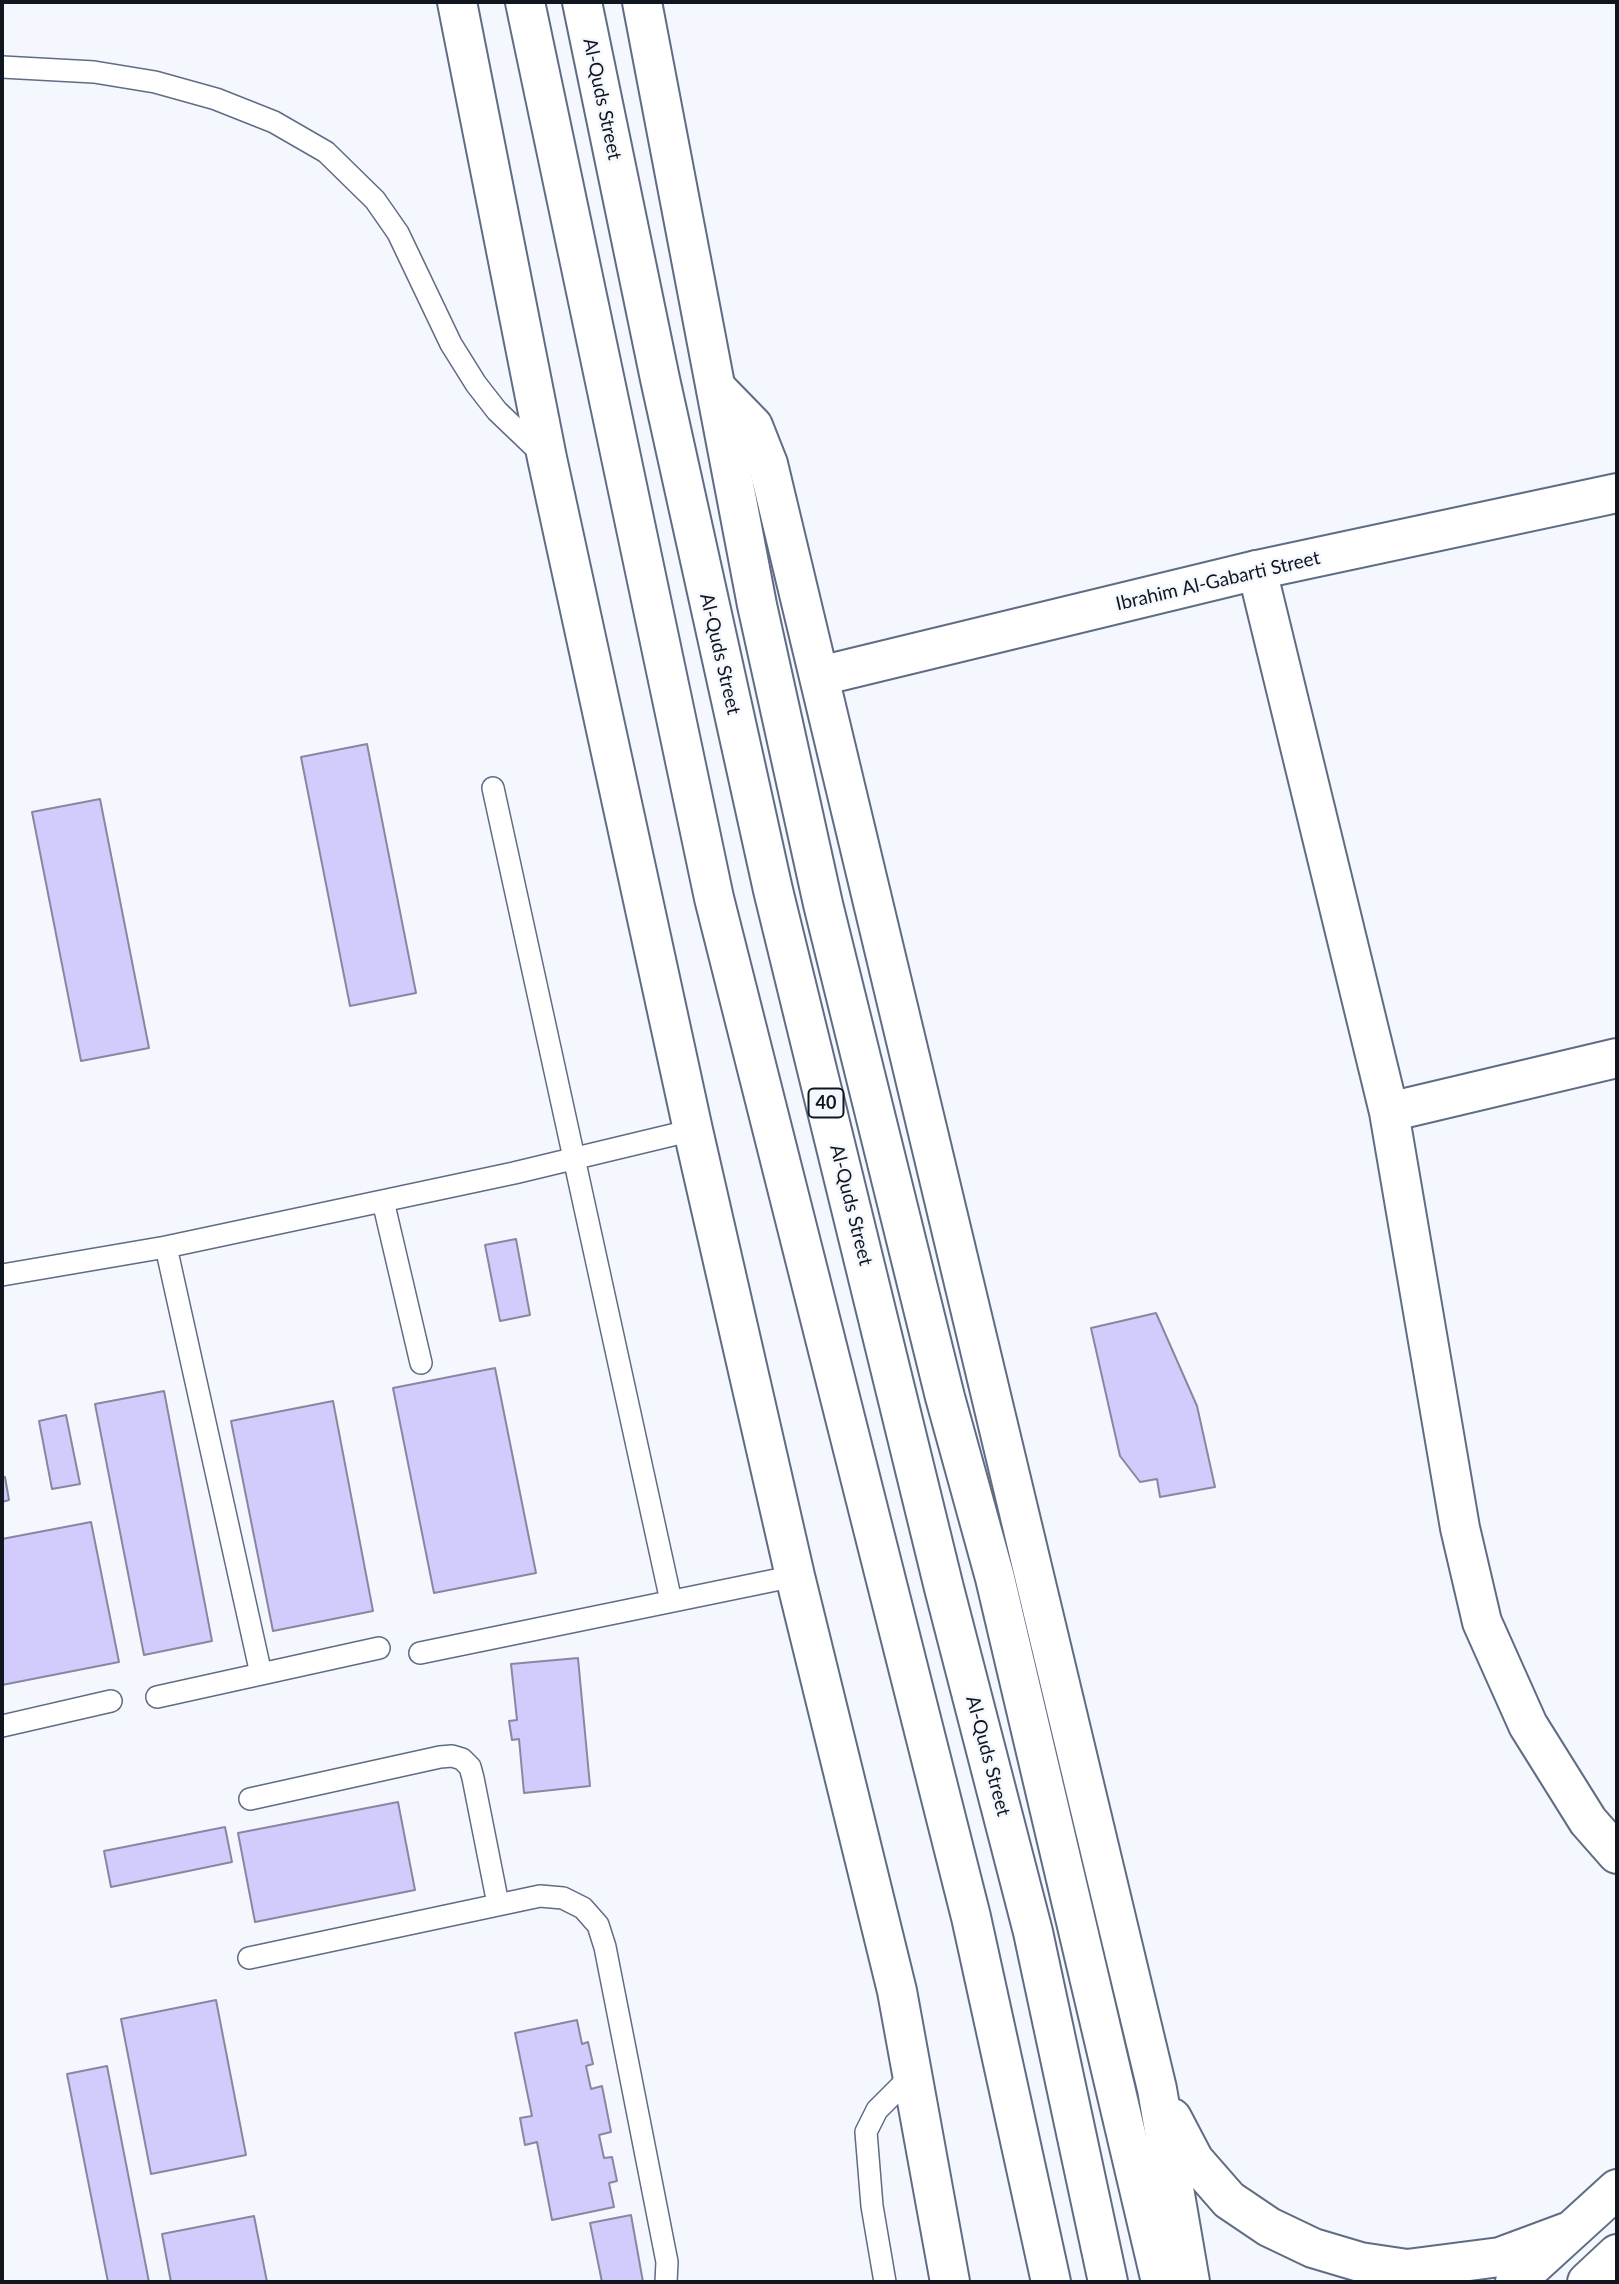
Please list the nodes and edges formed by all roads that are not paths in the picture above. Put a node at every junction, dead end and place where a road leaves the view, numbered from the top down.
1 (457, 2) edge
2 (525, 2) edge
3 (582, 2) edge
4 (642, 2) edge
5 (2, 67) edge
6 (716, 388) junction
7 (547, 458) junction
8 (1617, 493) edge
9 (1257, 570) junction
10 (820, 676) junction
11 (494, 788) dead end
12 (1617, 1058) edge
13 (1389, 1112) junction
14 (693, 1130) junction
15 (573, 1158) junction
16 (383, 1200) junction
17 (166, 1247) junction
18 (2, 1275) edge
19 (421, 1363) dead end
20 (795, 1576) junction
21 (671, 1601) junction
22 (379, 1648) dead end
23 (420, 1653) dead end
24 (261, 1674) junction
25 (157, 1697) dead end
26 (111, 1701) dead end
27 (2, 1726) edge
28 (250, 1799) dead end
29 (1617, 1854) edge
30 (498, 1904) junction
31 (249, 1958) dead end
32 (914, 2073) junction
33 (1157, 2089) junction
34 (1617, 2189) edge
35 (1570, 2231) junction
36 (1617, 2254) edge
37 (666, 2282) edge
38 (885, 2282) edge
39 (950, 2282) edge
40 (1051, 2282) edge
41 (1108, 2282) edge
42 (1161, 2282) edge
43 (1190, 2282) edge
44 (1515, 2282) edge
45 (1587, 2282) edge

1 - 7 main road
2 - 40 main road
3 - 41 main road, Al-Quds Street / 40
4 - 6 main road
5 - 7 lane
6 - 10 main road
6 - 42 main road
7 - 14 main road
8 - 9 main road, Ibrahim Al-Gabarti Street
9 - 10 main road, Ibrahim Al-Gabarti Street
9 - 13 main road
10 - 33 main road
11 - 15 lane
12 - 13 main road
13 - 29 main road
14 - 15 lane
14 - 20 main road
15 - 16 lane
15 - 21 lane
16 - 17 lane
16 - 19 lane
17 - 18 lane
17 - 24 lane
20 - 21 lane
20 - 32 main road
21 - 23 lane
22 - 24 lane
24 - 25 lane
26 - 27 lane
28 - 30 lane
30 - 31 lane
30 - 37 lane
32 - 38 lane
32 - 39 main road
33 - 35 main road
33 - 43 main road
34 - 35 main road
35 - 44 main road
36 - 45 main road

